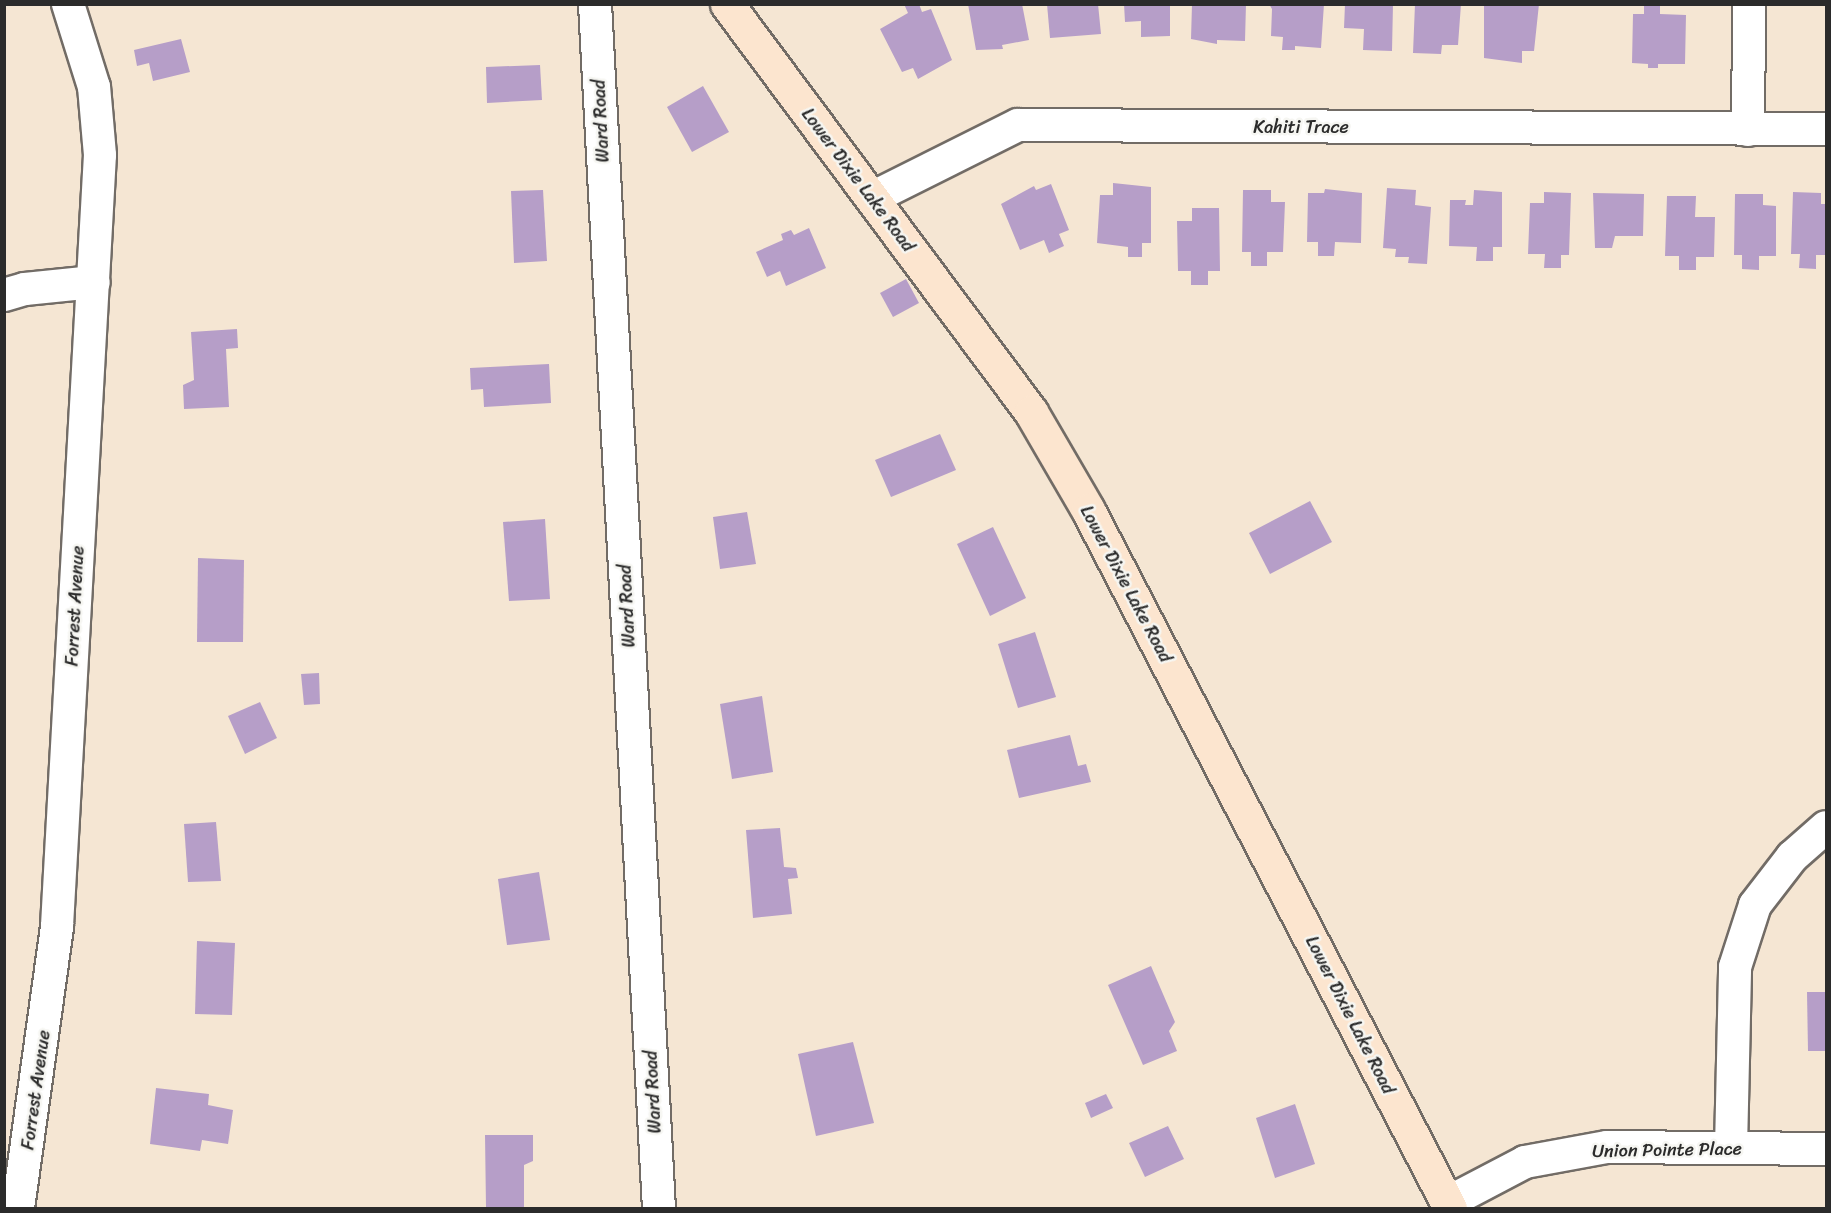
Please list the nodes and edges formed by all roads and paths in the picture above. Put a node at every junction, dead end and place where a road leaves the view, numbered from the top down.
1 (68, 4) edge
2 (595, 4) edge
3 (727, 4) edge
4 (1749, 4) edge
5 (1827, 129) edge
6 (1748, 130) junction
7 (872, 198) junction
8 (94, 282) junction
9 (4, 295) edge
10 (1827, 827) edge
11 (1731, 1148) junction
12 (1827, 1149) edge
13 (1449, 1206) edge
14 (18, 1209) edge
15 (659, 1209) edge

1 - 8 street, Forrest Avenue
2 - 15 street, Ward Road
3 - 7 street, Lower Dixie Lake Road
4 - 6 street
5 - 6 street, Kahiti Trace
6 - 7 street, Kahiti Trace
7 - 13 street, Lower Dixie Lake Road
8 - 9 street
8 - 14 street, Forrest Avenue
10 - 11 street
11 - 12 street, Union Pointe Place
11 - 13 street, Union Pointe Place

